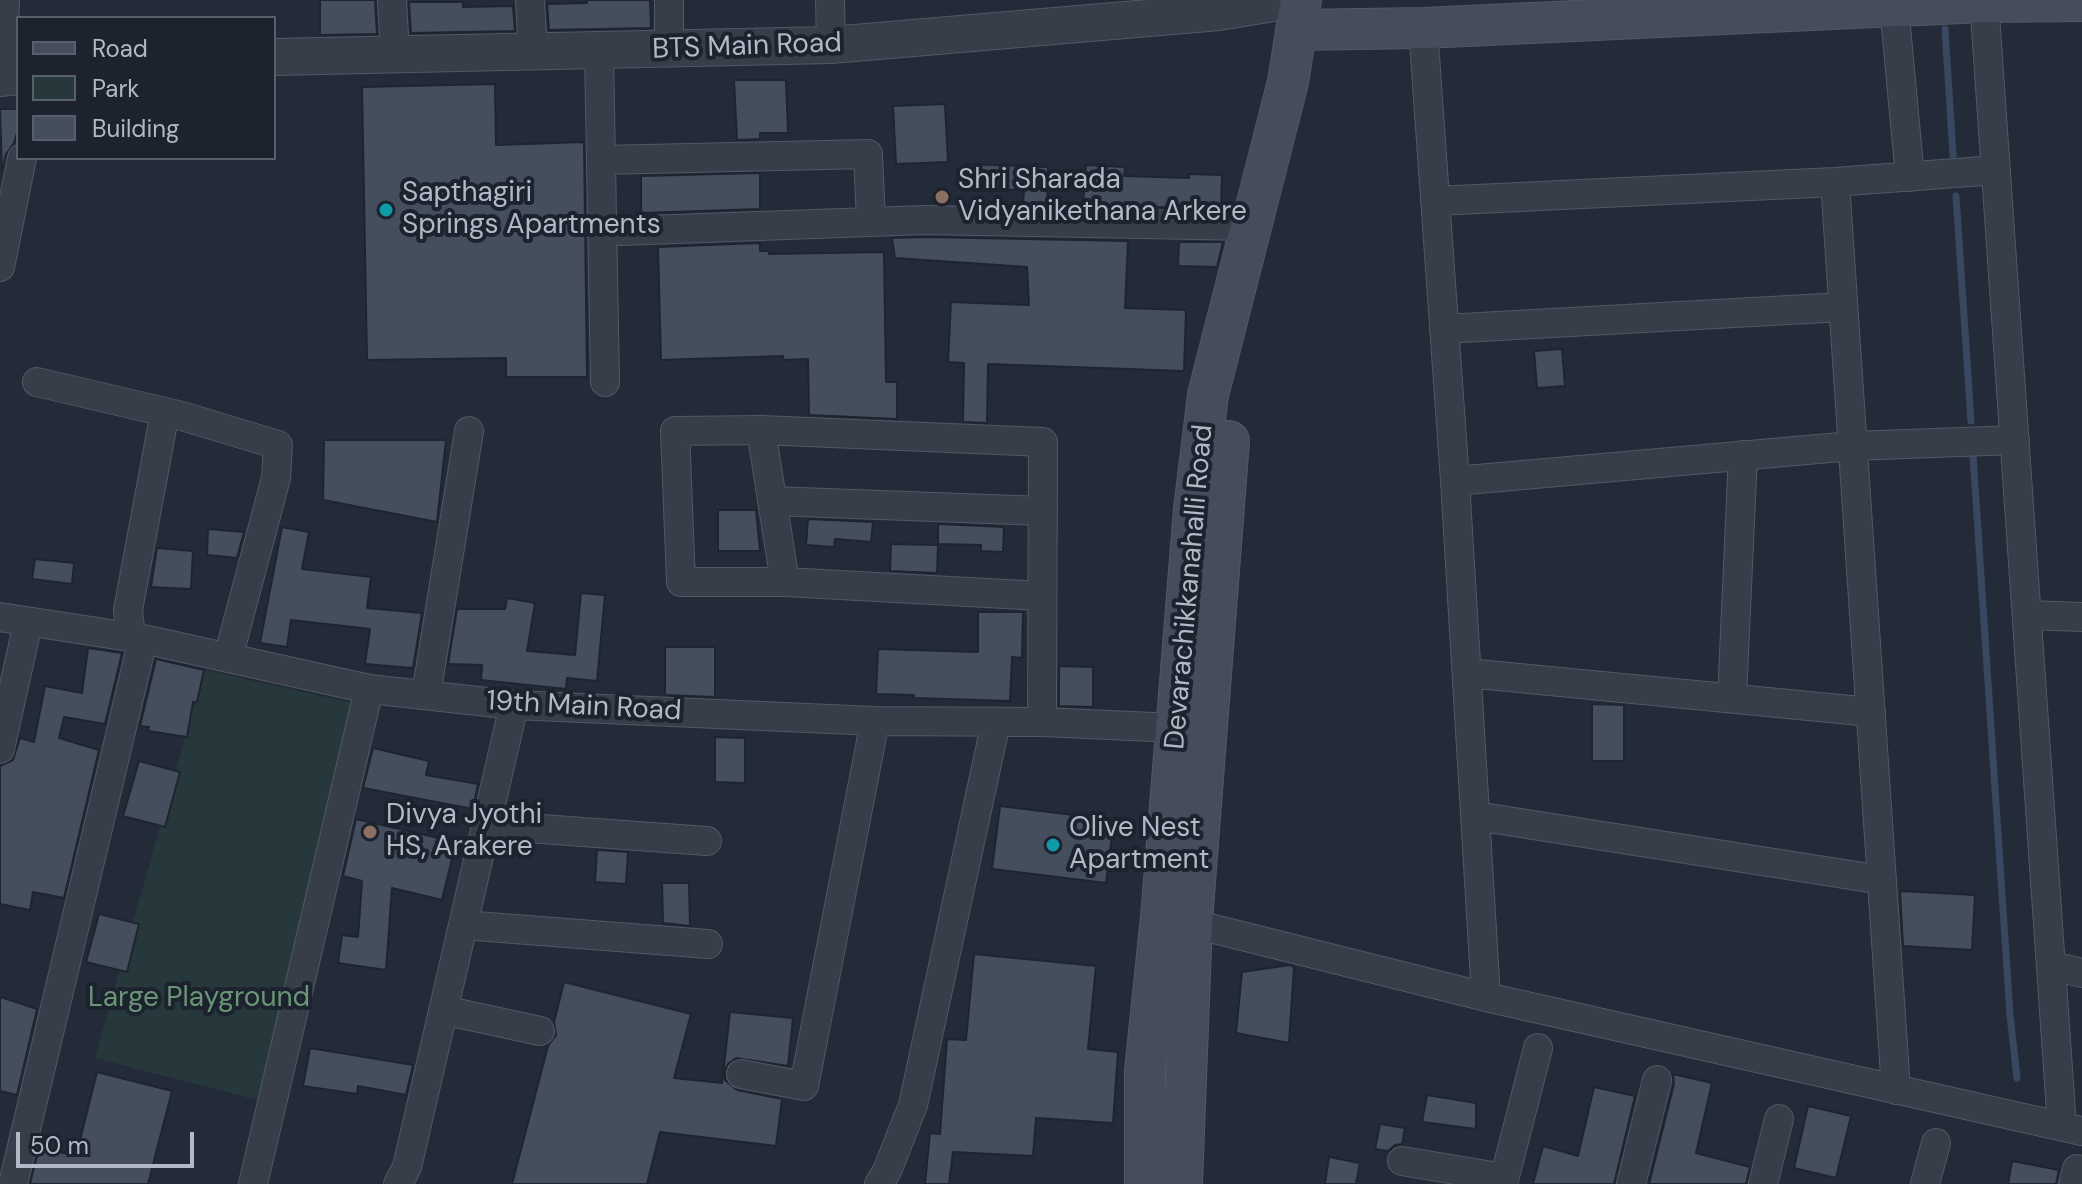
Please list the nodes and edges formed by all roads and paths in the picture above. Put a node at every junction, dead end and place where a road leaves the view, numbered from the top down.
1 (5, 0) edge
2 (392, 0) edge
3 (530, 0) edge
4 (669, 0) edge
5 (830, 0) edge
6 (1984, 1) edge
7 (2082, 1) edge
8 (1894, 6) junction
9 (1121, 10) edge
10 (1308, 12) edge
11 (1423, 28) junction
12 (831, 45) junction
13 (669, 50) junction
14 (599, 52) junction
15 (533, 53) junction
16 (395, 55) junction
17 (276, 57) edge
18 (7, 77) edge
19 (22, 160) edge
20 (601, 160) junction
21 (1996, 170) junction
22 (1910, 177) junction
23 (1835, 182) junction
24 (1435, 201) junction
25 (871, 222) junction
26 (1250, 226) junction
27 (621, 231) dead end
28 (0, 267) edge
29 (1843, 307) junction
30 (1444, 329) junction
31 (37, 382) dead end
32 (605, 382) dead end
33 (165, 412) junction
34 (761, 430) junction
35 (469, 431) dead end
36 (2015, 440) junction
37 (1852, 446) junction
38 (1743, 455) junction
39 (1455, 481) junction
40 (772, 501) junction
41 (1043, 511) junction
42 (785, 582) junction
43 (1042, 596) junction
44 (2027, 615) junction
45 (0, 617) edge
46 (2082, 617) edge
47 (28, 623) junction
48 (137, 638) junction
49 (228, 658) junction
50 (1467, 673) junction
51 (369, 689) junction
52 (426, 695) junction
53 (1732, 698) junction
54 (514, 705) junction
55 (1871, 712) junction
56 (875, 721) junction
57 (996, 722) junction
58 (1042, 722) junction
59 (1176, 728) junction
60 (0, 749) edge
61 (1476, 816) junction
62 (486, 825) junction
63 (707, 841) dead end
64 (1882, 880) junction
65 (1176, 919) junction
66 (463, 925) junction
67 (708, 944) dead end
68 (2052, 966) junction
69 (2082, 973) edge
70 (1486, 997) junction
71 (443, 1010) junction
72 (540, 1031) dead end
73 (1538, 1048) dead end
74 (741, 1074) dead end
75 (1657, 1080) dead end
76 (1896, 1090) junction
77 (1779, 1119) dead end
78 (2072, 1129) edge
79 (1936, 1143) dead end
80 (1402, 1161) dead end
81 (1504, 1181) edge
82 (13, 1184) edge
83 (253, 1184) edge
84 (398, 1184) edge
85 (879, 1184) edge
86 (1145, 1184) edge
87 (1182, 1184) edge
88 (1631, 1184) edge
89 (1763, 1184) edge
90 (1925, 1184) edge

1 - 18 street
2 - 16 street
3 - 15 street
4 - 13 street
5 - 12 street
6 - 7 main road
6 - 8 main road
6 - 21 street
8 - 11 main road
8 - 22 street
9 - 10 street, BTS Main Road
9 - 12 street, BTS Main Road
10 - 11 main road
10 - 26 main road, Devarachikkanahalli Road
10 - 65 main road, Devarachikkanahalli Road
11 - 24 street
12 - 13 street, BTS Main Road
13 - 14 street, BTS Main Road
14 - 15 street, BTS Main Road
14 - 20 street
15 - 16 street, BTS Main Road
16 - 17 street, BTS Main Road
19 - 28 street
20 - 25 street
20 - 32 street
21 - 22 street
21 - 36 street
22 - 23 street
23 - 24 street
23 - 29 street
24 - 30 street
25 - 26 street
25 - 27 street
26 - 59 main road, Devarachikkanahalli Road
29 - 30 street
29 - 37 street
30 - 39 street
31 - 33 street
33 - 48 street
33 - 49 street
34 - 40 street
34 - 41 street
34 - 42 street
35 - 52 street
36 - 37 street
36 - 44 street
37 - 38 street
37 - 55 street
38 - 39 street
38 - 53 street
39 - 50 street
40 - 41 street
40 - 42 street
41 - 43 street
42 - 43 street
43 - 58 street
44 - 46 street
44 - 68 street
45 - 47 street, 19th Main Road
47 - 48 street, 19th Main Road
47 - 60 street
48 - 49 street, 19th Main Road
48 - 82 street
49 - 51 street, 19th Main Road
50 - 53 street
50 - 61 street
51 - 52 street, 19th Main Road
51 - 83 street
52 - 54 street, 19th Main Road
53 - 55 street
54 - 56 street, 19th Main Road
54 - 62 street
55 - 64 street
56 - 57 street, 19th Main Road
56 - 74 street
57 - 58 street, 19th Main Road
57 - 85 street
58 - 59 street, 19th Main Road
59 - 65 main road, Devarachikkanahalli Road
61 - 64 street
61 - 70 street
62 - 63 street
62 - 66 street
64 - 76 street
65 - 70 street
65 - 86 main road, Devarachikkanahalli Road
65 - 87 main road, Devarachikkanahalli Road
66 - 67 street
66 - 71 street
68 - 69 street
68 - 78 street
70 - 76 street
71 - 72 street
71 - 84 street
73 - 81 street
75 - 88 street
76 - 78 street
77 - 89 street
79 - 90 street
80 - 81 street

